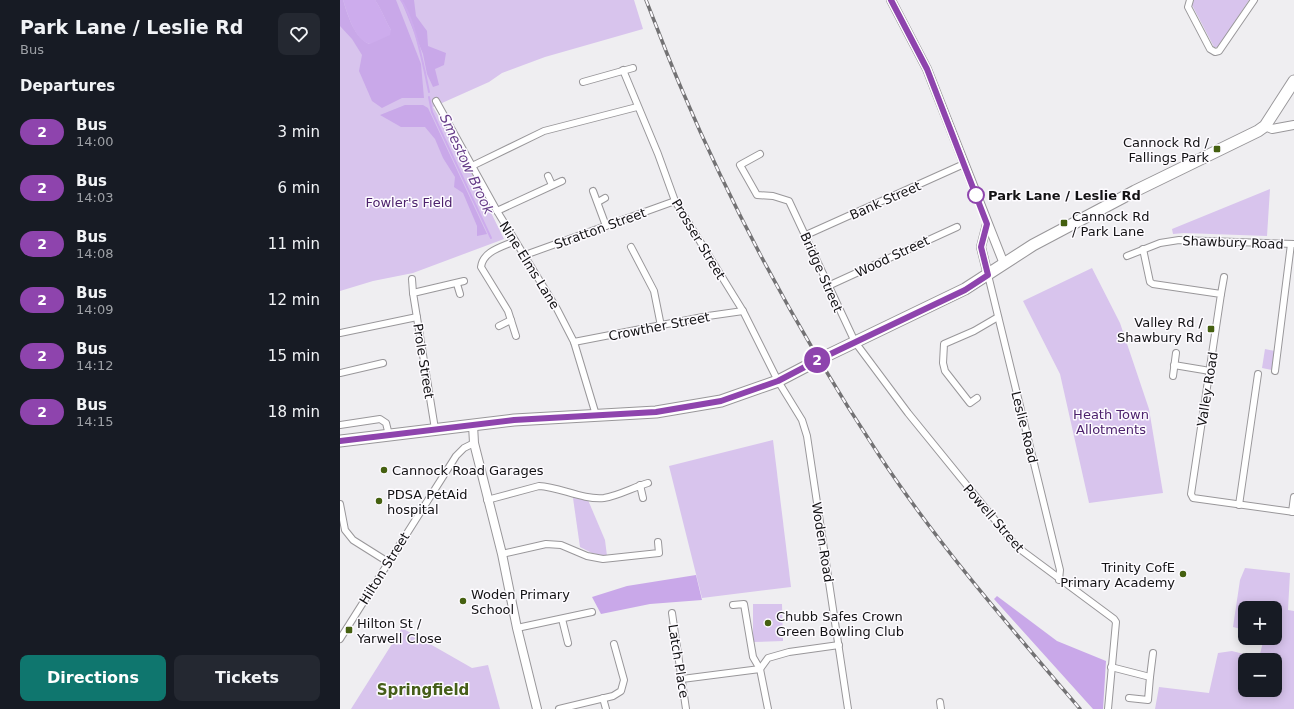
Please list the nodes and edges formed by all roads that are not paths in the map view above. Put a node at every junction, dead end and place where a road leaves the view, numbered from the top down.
1 (891, 0) edge
2 (1190, 0) edge
3 (1254, 0) edge
4 (633, 68) dead end
5 (623, 70) junction
6 (1294, 81) edge
7 (583, 82) dead end
8 (436, 101) dead end
9 (637, 107) junction
10 (1294, 125) edge
11 (1265, 126) junction
12 (760, 154) dead end
13 (964, 164) junction
14 (472, 166) junction
15 (548, 176) dead end
16 (562, 181) dead end
17 (552, 185) junction
18 (593, 191) dead end
19 (605, 198) dead end
20 (675, 201) junction
21 (598, 202) junction
22 (497, 211) junction
23 (987, 224) junction
24 (606, 226) junction
25 (957, 227) dead end
26 (806, 235) junction
27 (515, 241) junction
28 (1293, 244) edge
29 (632, 247) dead end
30 (1143, 249) junction
31 (525, 255) junction
32 (1127, 256) dead end
33 (1004, 264) junction
34 (988, 275) junction
35 (1224, 277) dead end
36 (412, 279) dead end
37 (464, 281) dead end
38 (457, 284) junction
39 (828, 286) junction
40 (413, 293) junction
41 (460, 294) dead end
42 (1222, 294) junction
43 (743, 311) junction
44 (417, 316) junction
45 (998, 317) junction
46 (511, 320) junction
47 (499, 326) dead end
48 (661, 326) junction
49 (340, 333) edge
50 (516, 336) dead end
51 (574, 342) junction
52 (855, 342) junction
53 (1176, 353) dead end
54 (383, 363) dead end
55 (1174, 366) junction
56 (1210, 371) junction
57 (1275, 371) dead end
58 (340, 373) edge
59 (1258, 374) dead end
60 (1173, 376) dead end
61 (778, 381) junction
62 (977, 398) dead end
63 (596, 416) junction
64 (340, 425) edge
65 (473, 425) junction
66 (435, 429) junction
67 (389, 435) junction
68 (340, 441) edge
69 (474, 443) junction
70 (648, 483) dead end
71 (640, 485) junction
72 (1294, 497) edge
73 (643, 498) dead end
74 (487, 500) junction
75 (340, 504) edge
76 (1239, 505) junction
77 (1293, 512) edge
78 (658, 542) dead end
79 (502, 554) junction
80 (388, 562) junction
81 (1059, 580) junction
82 (733, 605) dead end
83 (592, 612) dead end
84 (672, 613) dead end
85 (562, 619) junction
86 (517, 628) junction
87 (340, 639) edge
88 (568, 643) dead end
89 (614, 644) dead end
90 (839, 645) junction
91 (1153, 653) dead end
92 (1111, 667) junction
93 (760, 669) junction
94 (1150, 677) junction
95 (682, 679) junction
96 (603, 698) junction
97 (1129, 698) dead end
98 (940, 702) dead end
99 (537, 709) edge
100 (559, 709) edge
101 (606, 709) edge
102 (686, 709) edge
103 (768, 709) edge
104 (848, 709) edge
105 (941, 709) edge
106 (1108, 709) edge

1 - 13 street
2 - 3 street
4 - 5 street
5 - 7 street
5 - 9 street, Prosser Street
6 - 11 highway
8 - 14 street, Nine Elms Lane
9 - 14 street
9 - 20 street, Prosser Street
10 - 11 street
11 - 33 highway
12 - 26 street, Bridge Street
13 - 23 street
13 - 26 street, Bank Street
14 - 22 street, Nine Elms Lane
15 - 17 street
16 - 17 street
17 - 22 street
18 - 21 street
19 - 21 street
20 - 24 street, Stratton Street
20 - 43 street, Prosser Street
21 - 24 street
22 - 27 street, Nine Elms Lane
23 - 33 street
23 - 34 street
24 - 31 street, Stratton Street
25 - 39 street, Wood Street
26 - 39 street, Bridge Street
27 - 31 street, Nine Elms Lane
27 - 46 street
28 - 30 street, Shawbury Road
28 - 57 street
29 - 48 street
30 - 32 street, Shawbury Road
30 - 42 street
31 - 51 street, Nine Elms Lane
33 - 34 highway
34 - 45 street, Leslie Road
34 - 52 highway
35 - 42 street, Valley Road
36 - 40 street, Prole Street
37 - 38 street
38 - 40 street
38 - 41 street
39 - 52 street, Bridge Street
40 - 44 street, Prole Street
42 - 56 street, Valley Road
43 - 48 street, Crowther Street
43 - 61 street, Prosser Street
44 - 49 street
44 - 66 street, Prole Street
45 - 62 street
45 - 81 street, Leslie Road
46 - 47 street
46 - 50 street
48 - 51 street, Crowther Street
51 - 63 street, Nine Elms Lane
52 - 61 highway
52 - 81 street, Powell Street
53 - 55 street
54 - 58 street
55 - 56 street
55 - 60 street
56 - 76 street, Valley Road
59 - 76 street
61 - 63 highway
61 - 90 street, Woden Road
63 - 65 highway
64 - 67 street
65 - 66 highway
65 - 69 street
66 - 67 highway
67 - 68 highway
69 - 74 street
69 - 80 street, Hilton Street
70 - 71 street
71 - 73 street
71 - 74 street
72 - 77 street
74 - 79 street
75 - 80 street
76 - 77 street
78 - 79 street
79 - 86 street
80 - 87 street, Hilton Street
81 - 92 street, Powell Street
82 - 93 street
83 - 85 street
84 - 95 street, Latch Place
85 - 86 street
85 - 88 street
86 - 99 street
89 - 96 street
90 - 93 street
90 - 104 street, Woden Road
91 - 94 street
92 - 94 street
92 - 106 street, Powell Street
93 - 95 street
93 - 103 street
94 - 97 street
95 - 102 street, Latch Place
96 - 100 street
96 - 101 street
98 - 105 street

